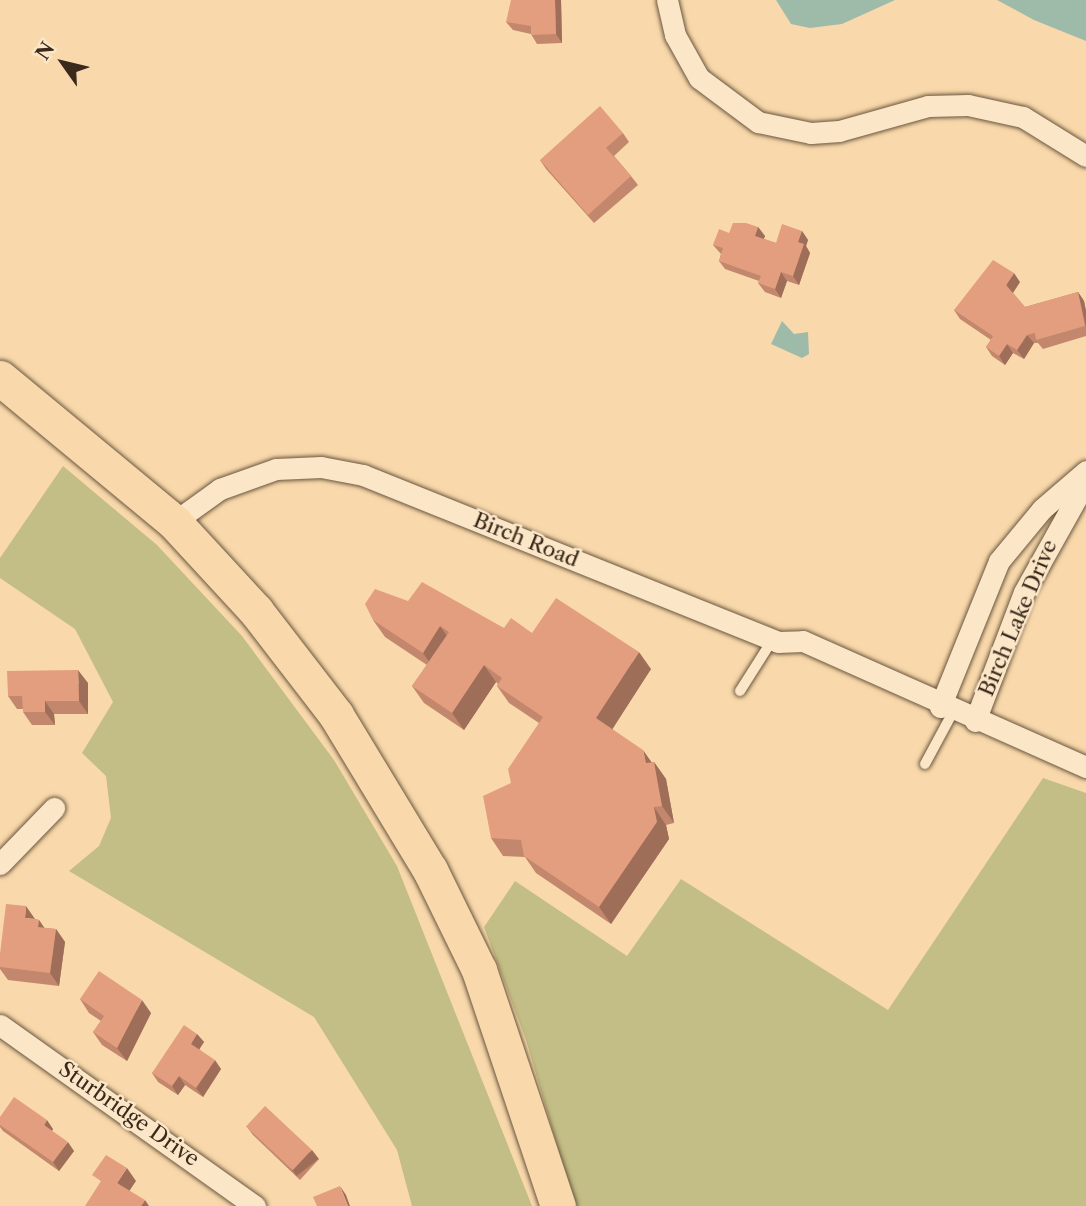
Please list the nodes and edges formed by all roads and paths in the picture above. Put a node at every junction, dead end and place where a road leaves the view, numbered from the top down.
1 (667, 0) edge
2 (1086, 156) edge
3 (0, 378) edge
4 (1086, 471) edge
5 (1086, 481) edge
6 (174, 522) junction
7 (773, 639) junction
8 (740, 691) dead end
9 (946, 709) junction
10 (975, 721) junction
11 (925, 764) dead end
12 (1086, 767) edge
13 (54, 808) dead end
14 (0, 864) edge
15 (0, 1025) edge
16 (255, 1206) edge
17 (558, 1206) edge

1 - 2 street
3 - 6 main road
4 - 9 street, Birch Lake Drive
5 - 10 street, Birch Lake Drive
6 - 7 street, Birch Road
6 - 17 main road
7 - 8 lane
7 - 9 street, Birch Road
9 - 10 street, Birch Road
9 - 11 lane
10 - 12 street, Birch Road
13 - 14 street
15 - 16 street, Sturbridge Drive

